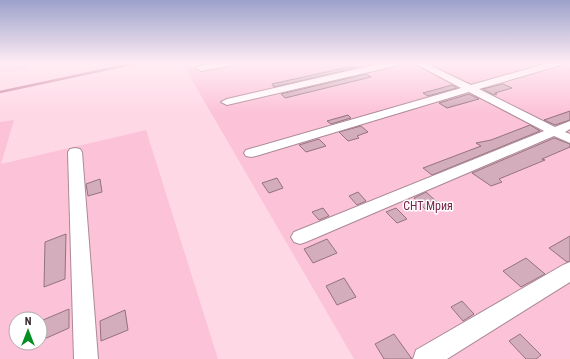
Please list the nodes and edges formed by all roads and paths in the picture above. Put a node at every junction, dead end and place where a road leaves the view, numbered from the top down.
1 (323, 80) edge
2 (451, 80) edge
3 (504, 80) edge
4 (471, 90) junction
5 (227, 102) dead end
6 (570, 125) edge
7 (554, 131) junction
8 (570, 139) edge
9 (75, 152) dead end
10 (251, 153) dead end
11 (300, 237) dead end
12 (570, 270) edge
13 (86, 359) edge
14 (425, 359) edge

1 - 5 lane
2 - 4 lane
3 - 4 lane
4 - 7 lane
4 - 10 lane
6 - 7 lane
7 - 8 lane
7 - 11 lane
9 - 13 lane
12 - 14 lane

